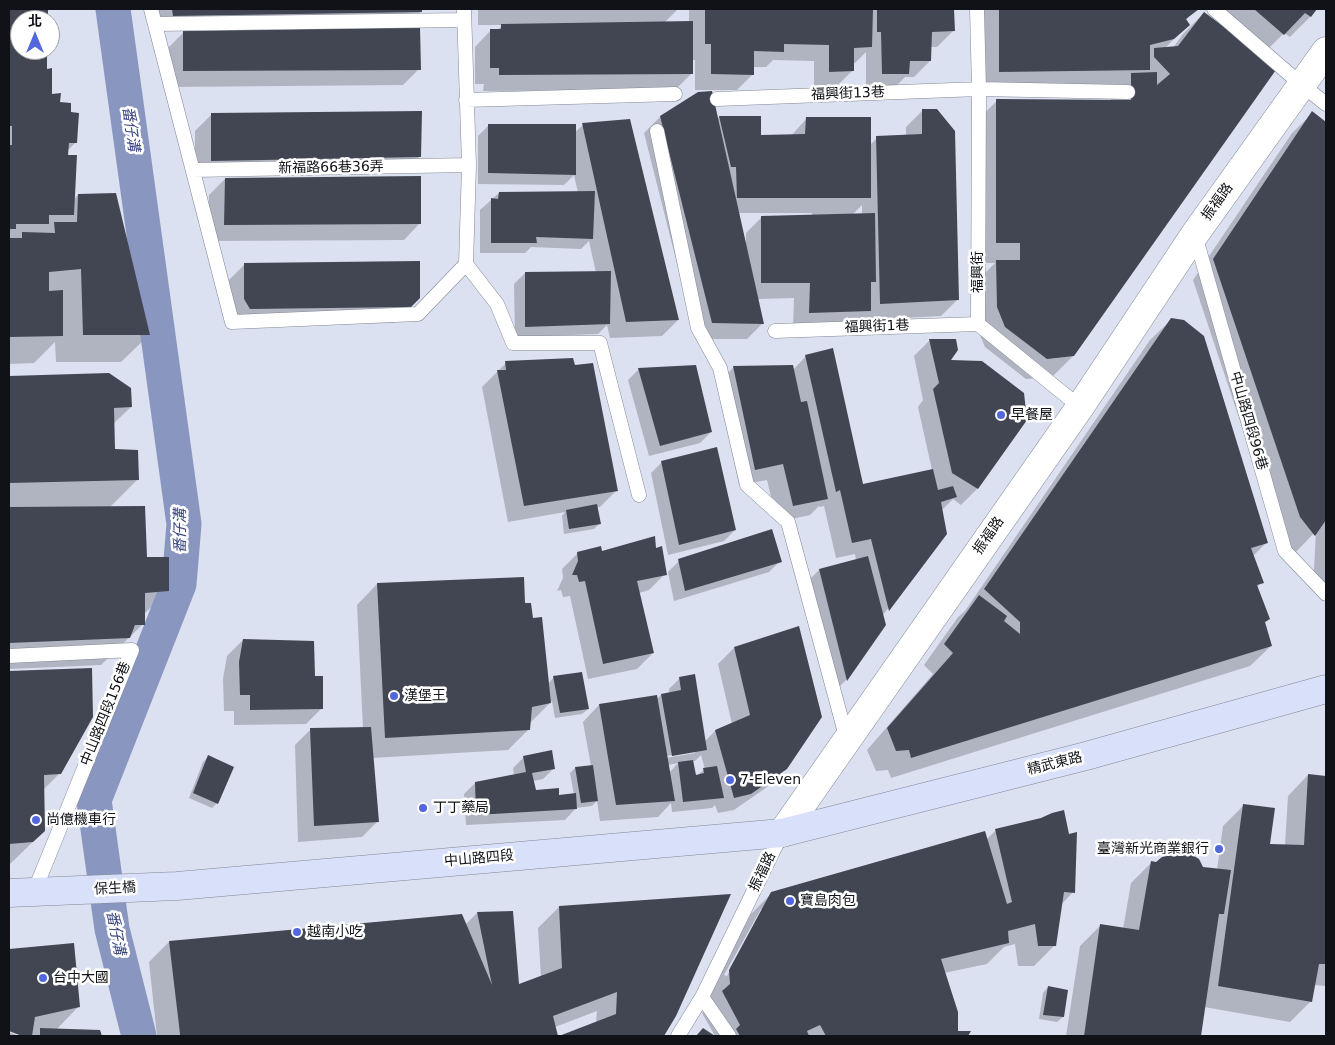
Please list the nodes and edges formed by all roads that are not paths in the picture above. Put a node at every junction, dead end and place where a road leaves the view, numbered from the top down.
1 (151, 9) edge
2 (977, 9) edge
3 (1214, 9) edge
4 (464, 14) edge
5 (155, 24) junction
6 (1326, 52) edge
7 (1302, 85) junction
8 (979, 89) junction
9 (1128, 92) dead end
10 (675, 94) dead end
11 (717, 99) dead end
12 (466, 100) junction
13 (1326, 104) edge
14 (658, 131) dead end
15 (469, 165) junction
16 (193, 170) junction
17 (1194, 234) junction
18 (466, 264) junction
19 (978, 324) junction
20 (775, 330) dead end
21 (1080, 407) junction
22 (640, 495) dead end
23 (1326, 594) edge
24 (9, 656) edge
25 (1326, 689) edge
26 (848, 740) junction
27 (782, 833) junction
28 (177, 886) joint
29 (32, 892) edge
30 (702, 997) junction
31 (678, 1036) edge
32 (729, 1036) edge

1 - 5 lane
2 - 8 lane, 福興街
3 - 7 lane
4 - 5 lane
4 - 12 lane
5 - 16 lane
6 - 7 street, 振福路
7 - 13 lane
7 - 17 street, 振福路
8 - 9 lane
8 - 11 lane, 福興街13巷
8 - 19 lane, 福興街
10 - 12 lane
12 - 15 lane
14 - 26 lane
15 - 16 lane, 新福路66巷36弄
15 - 18 lane
16 - 18 lane
17 - 21 street, 振福路
17 - 23 lane, 中山路四段96巷
18 - 22 lane
19 - 20 lane, 福興街1巷
19 - 21 lane
21 - 26 street, 振福路
24 - 29 lane, 中山路四段156巷
25 - 27 street, 精武東路
26 - 27 street, 振福路
27 - 28 street, 中山路四段
27 - 30 lane, 振福路
28 - 29 street, 保生橋
30 - 31 lane, 振福路
30 - 32 lane

